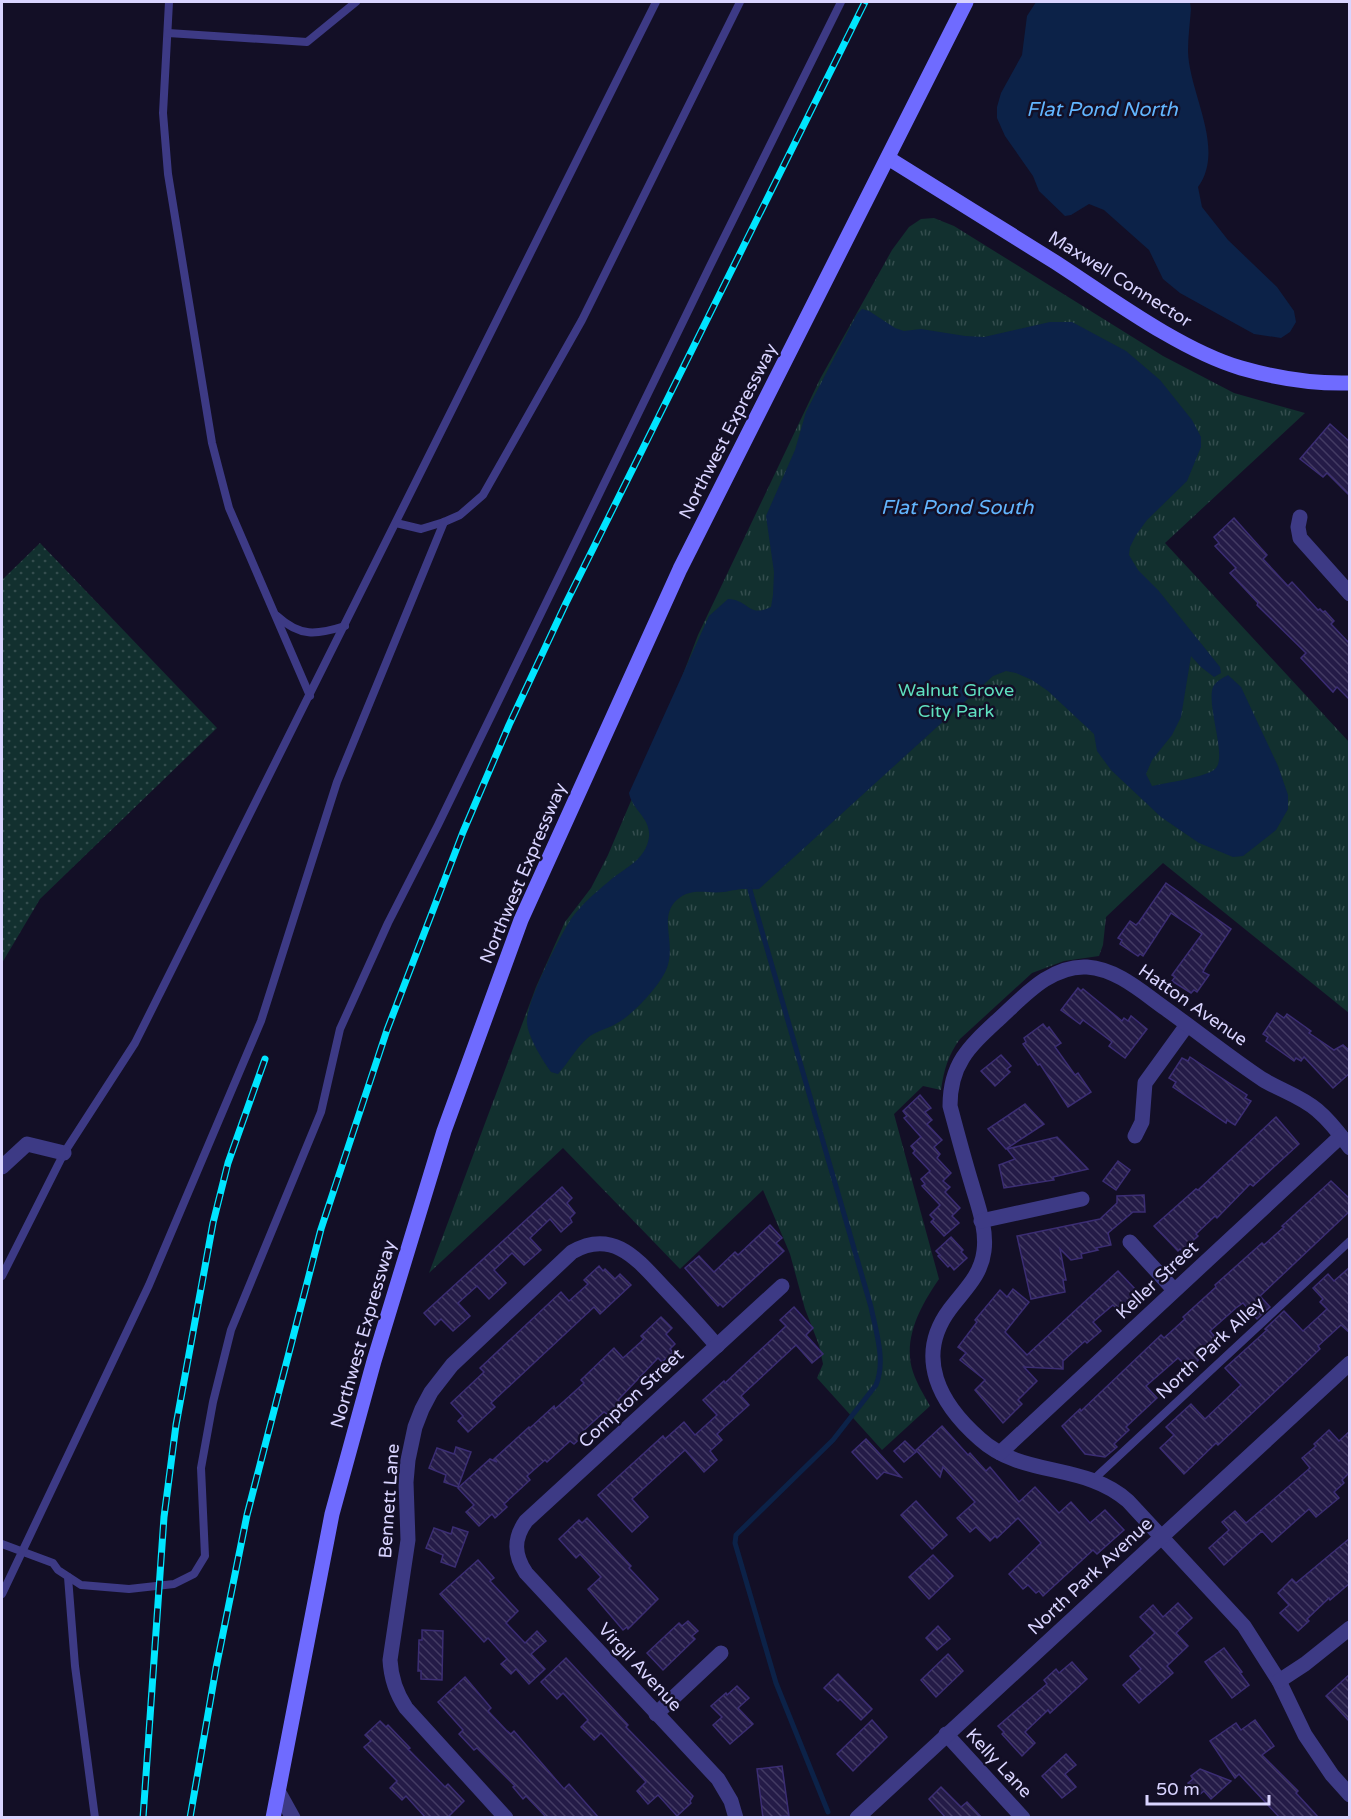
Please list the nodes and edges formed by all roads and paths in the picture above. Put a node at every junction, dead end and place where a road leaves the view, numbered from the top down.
1 (169, 2) edge
2 (356, 2) edge
3 (656, 2) edge
4 (740, 2) edge
5 (841, 2) edge
6 (966, 2) edge
7 (168, 33) junction
8 (888, 158) junction
9 (1350, 383) edge
10 (1300, 517) dead end
11 (444, 522) junction
12 (396, 523) junction
13 (1350, 594) edge
14 (274, 614) junction
15 (345, 626) junction
16 (310, 696) junction
17 (1187, 1025) junction
18 (1135, 1136) dead end
19 (1345, 1142) edge
20 (64, 1153) junction
21 (2, 1167) edge
22 (1082, 1199) dead end
23 (981, 1221) junction
24 (1350, 1241) edge
25 (1130, 1242) dead end
26 (2, 1276) edge
27 (782, 1286) dead end
28 (1174, 1290) junction
29 (717, 1346) junction
30 (1350, 1363) edge
31 (1000, 1453) junction
32 (1094, 1479) junction
33 (1162, 1536) junction
34 (2, 1544) edge
35 (516, 1544) joint
36 (23, 1552) junction
37 (68, 1577) junction
38 (2, 1594) edge
39 (1350, 1628) edge
40 (721, 1653) dead end
41 (1279, 1681) junction
42 (656, 1714) junction
43 (946, 1734) junction
44 (278, 1791) junction
45 (1350, 1795) edge
46 (95, 1818) edge
47 (273, 1818) edge
48 (293, 1818) edge
49 (506, 1818) edge
50 (735, 1818) edge
51 (857, 1818) edge
52 (1023, 1818) edge

1 - 7 lane
2 - 7 lane
3 - 12 lane
4 - 11 lane
5 - 37 lane
6 - 8 main road, Northwest Expressway
7 - 14 lane
8 - 9 main road, Maxwell Connector
8 - 44 main road, Northwest Expressway
10 - 13 street
11 - 12 lane
11 - 36 lane
12 - 15 lane
14 - 15 lane
14 - 16 lane
15 - 16 lane
16 - 20 lane
17 - 18 street
17 - 19 street, Hatton Avenue
17 - 23 street, Hatton Avenue
19 - 28 street, Keller Street
20 - 21 street
20 - 26 lane
22 - 23 street
23 - 31 street, Hatton Avenue
24 - 32 lane, North Park Alley
25 - 28 street
27 - 29 street, Compton Street
28 - 31 street, Keller Street
29 - 35 street, Compton Street
29 - 49 street, Bennett Lane
30 - 33 street, North Park Avenue
31 - 32 street, Hatton Avenue
32 - 33 street, Hatton Avenue
33 - 41 street, Hatton Avenue
33 - 43 street, North Park Avenue
34 - 36 lane
35 - 42 street, Virgil Avenue
36 - 37 lane
36 - 38 lane
37 - 46 lane
39 - 41 street
40 - 42 street
41 - 45 street, Hatton Avenue
42 - 50 street, Virgil Avenue
43 - 51 street, North Park Avenue
43 - 52 street, Kelly Lane
44 - 47 main road, Northwest Expressway
44 - 48 street

